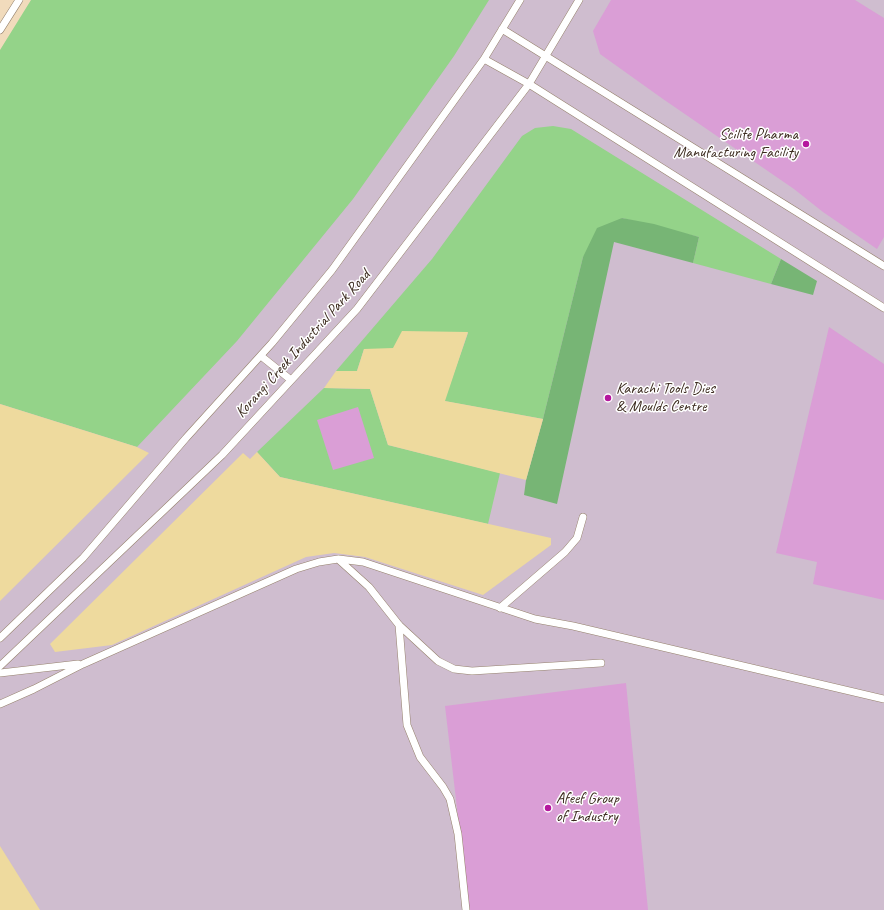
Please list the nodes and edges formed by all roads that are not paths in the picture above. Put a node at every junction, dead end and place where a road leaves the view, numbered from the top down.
1 (19, 0) edge
2 (520, 0) edge
3 (579, 0) edge
4 (502, 29) junction
5 (0, 30) edge
6 (546, 55) junction
7 (484, 59) junction
8 (529, 84) junction
9 (884, 266) edge
10 (884, 308) edge
11 (261, 356) junction
12 (291, 380) junction
13 (583, 517) dead end
14 (338, 559) junction
15 (500, 608) junction
16 (399, 625) junction
17 (0, 638) edge
18 (602, 663) dead end
19 (83, 664) junction
20 (0, 666) edge
21 (0, 673) edge
22 (884, 699) edge
23 (0, 704) edge
24 (466, 910) edge

1 - 5 lane
2 - 4 lane, Korangi Creek Industrial Park Road
3 - 6 lane, Korangi Creek Industrial Park Road
4 - 6 lane
4 - 7 lane, Korangi Creek Industrial Park Road
6 - 8 lane, Korangi Creek Industrial Park Road
6 - 9 lane
7 - 8 lane
7 - 11 lane, Korangi Creek Industrial Park Road
8 - 10 lane
8 - 12 lane, Korangi Creek Industrial Park Road
11 - 12 lane
11 - 17 lane, Korangi Creek Industrial Park Road
12 - 20 lane, Korangi Creek Industrial Park Road
13 - 15 lane
14 - 15 lane
14 - 16 lane
14 - 19 lane
15 - 22 lane
16 - 18 lane
16 - 24 lane
19 - 21 lane
19 - 23 lane

